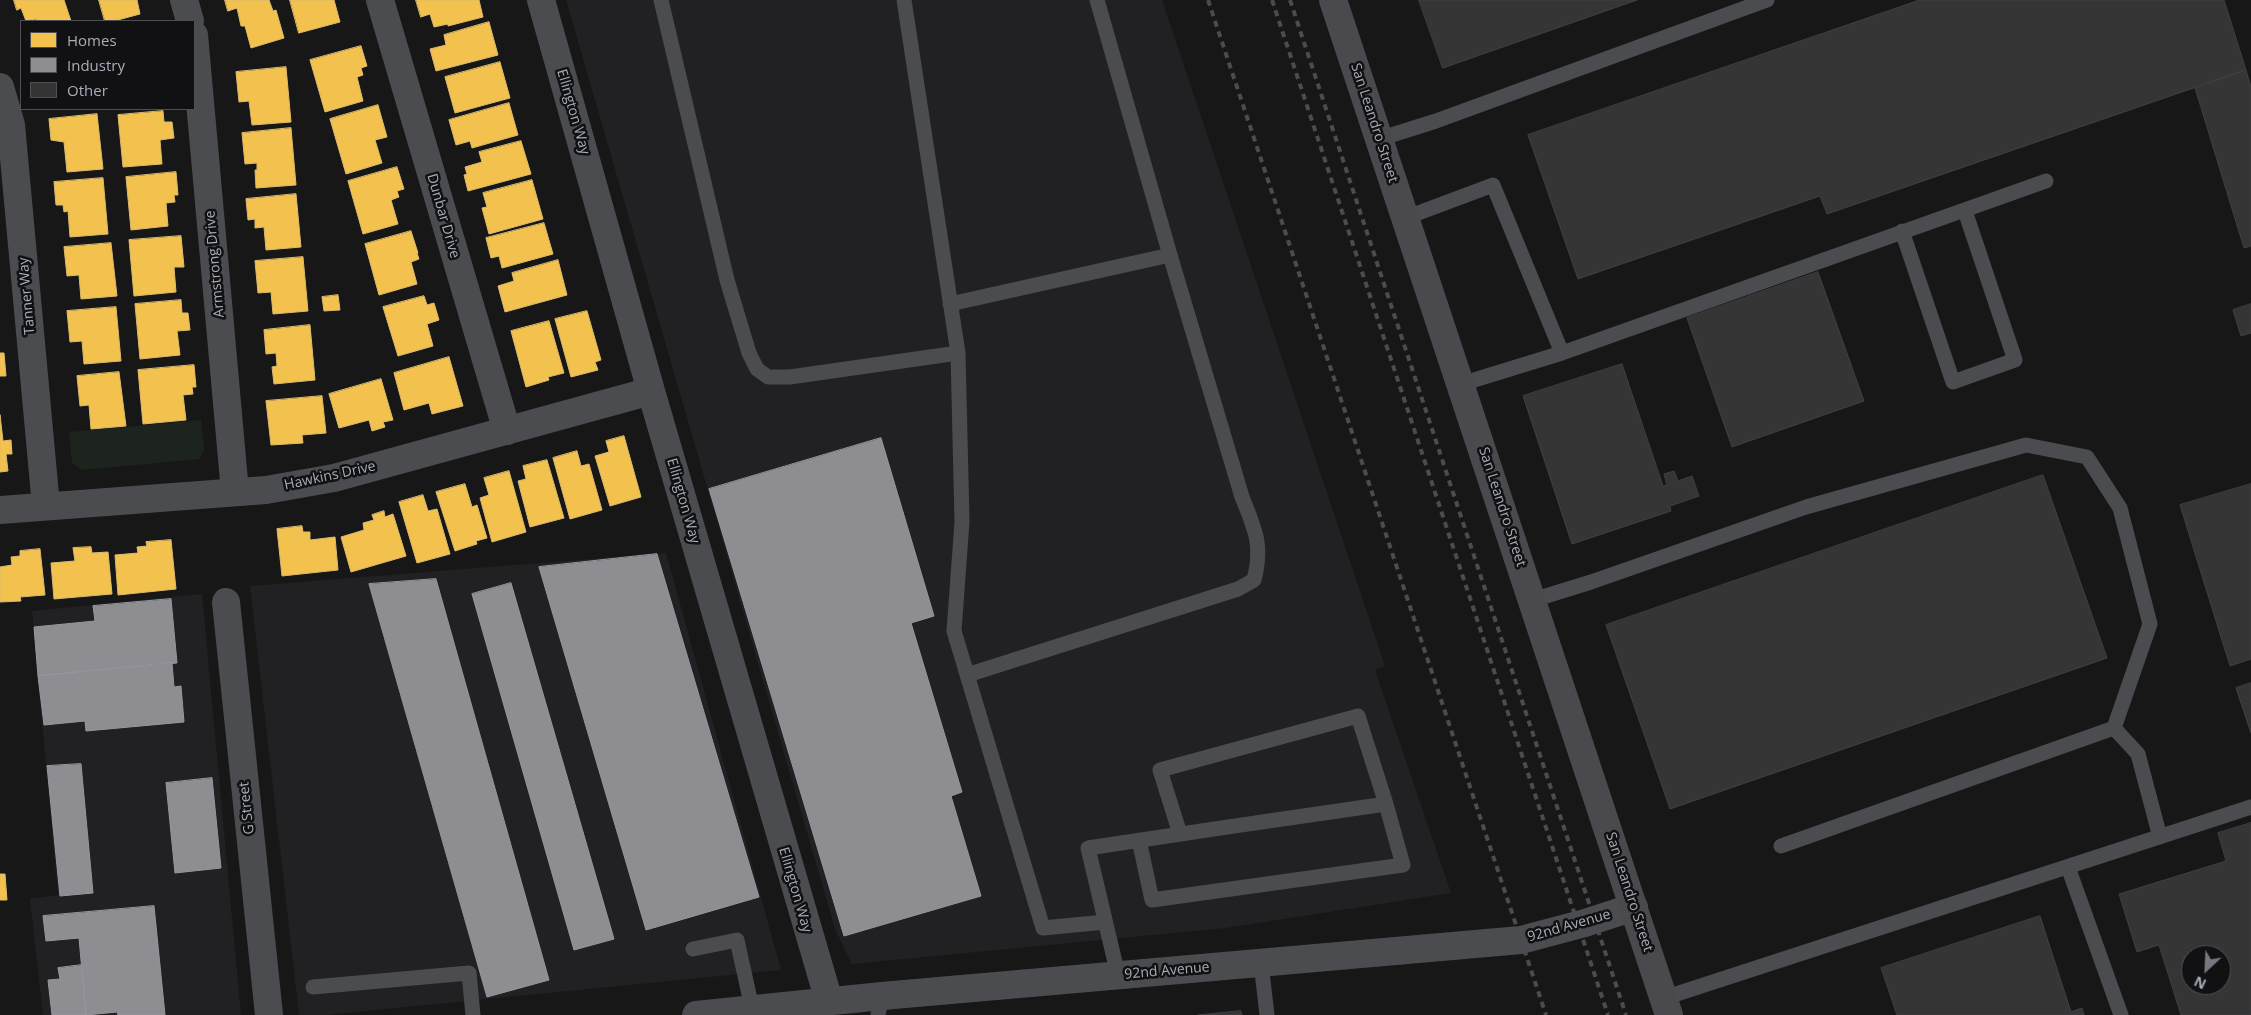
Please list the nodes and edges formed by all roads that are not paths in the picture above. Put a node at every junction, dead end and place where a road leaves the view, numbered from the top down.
1 (184, 0) edge
2 (380, 0) edge
3 (542, 0) edge
4 (661, 0) edge
5 (904, 0) edge
6 (1096, 0) edge
7 (1333, 0) edge
8 (1768, 0) edge
9 (190, 20) edge
10 (195, 46) edge
11 (0, 87) edge
12 (1379, 138) junction
13 (2046, 180) dead end
14 (1965, 211) junction
15 (1405, 218) junction
16 (1902, 231) junction
17 (1170, 255) junction
18 (950, 304) junction
19 (958, 353) junction
20 (1562, 353) junction
21 (1461, 384) junction
22 (651, 391) junction
23 (507, 431) junction
24 (235, 492) junction
25 (46, 506) junction
26 (0, 510) edge
27 (1533, 600) junction
28 (226, 602) dead end
29 (967, 675) junction
30 (2114, 728) junction
31 (1386, 804) junction
32 (2251, 807) edge
33 (1180, 834) junction
34 (2160, 837) junction
35 (1139, 840) junction
36 (1781, 846) dead end
37 (2068, 867) junction
38 (1634, 907) junction
39 (1105, 922) junction
40 (693, 949) dead end
41 (1261, 963) junction
42 (1118, 975) junction
43 (313, 987) dead end
44 (828, 1001) junction
45 (880, 1006) edge
46 (1667, 1006) edge
47 (752, 1008) junction
48 (269, 1015) edge
49 (473, 1015) edge
50 (696, 1015) edge
51 (1267, 1015) edge
52 (2121, 1015) edge

1 - 9 street
2 - 23 street, Dunbar Drive
3 - 22 street, Ellington Way
4 - 19 lane
5 - 18 lane
6 - 17 lane
7 - 12 main road, San Leandro Street
8 - 12 lane
10 - 24 street, Armstrong Drive
11 - 25 street, Tanner Way
12 - 15 main road, San Leandro Street
13 - 14 lane
14 - 16 lane
14 - 16 lane
15 - 20 lane
15 - 21 main road, San Leandro Street
16 - 20 lane
17 - 18 lane
17 - 29 lane
18 - 19 lane
19 - 29 lane
20 - 21 lane
21 - 27 main road, San Leandro Street
22 - 23 street, Hawkins Drive
22 - 44 street, Ellington Way
23 - 24 street, Hawkins Drive
24 - 25 street, Hawkins Drive
25 - 26 street, Hawkins Drive
27 - 30 lane
27 - 38 main road, San Leandro Street
28 - 48 street, G Street
29 - 39 lane
30 - 34 lane
30 - 36 lane
31 - 33 lane
31 - 33 lane
31 - 35 lane
32 - 34 lane
33 - 35 lane
34 - 37 lane
35 - 39 lane
37 - 46 lane
37 - 52 lane
38 - 41 street, 92nd Avenue
38 - 46 main road, San Leandro Street
39 - 42 lane
40 - 47 lane
41 - 42 street, 92nd Avenue
41 - 51 lane
42 - 45 street, 92nd Avenue
43 - 49 lane
44 - 45 street, 92nd Avenue
44 - 47 street, 92nd Avenue
47 - 50 street, 92nd Avenue

